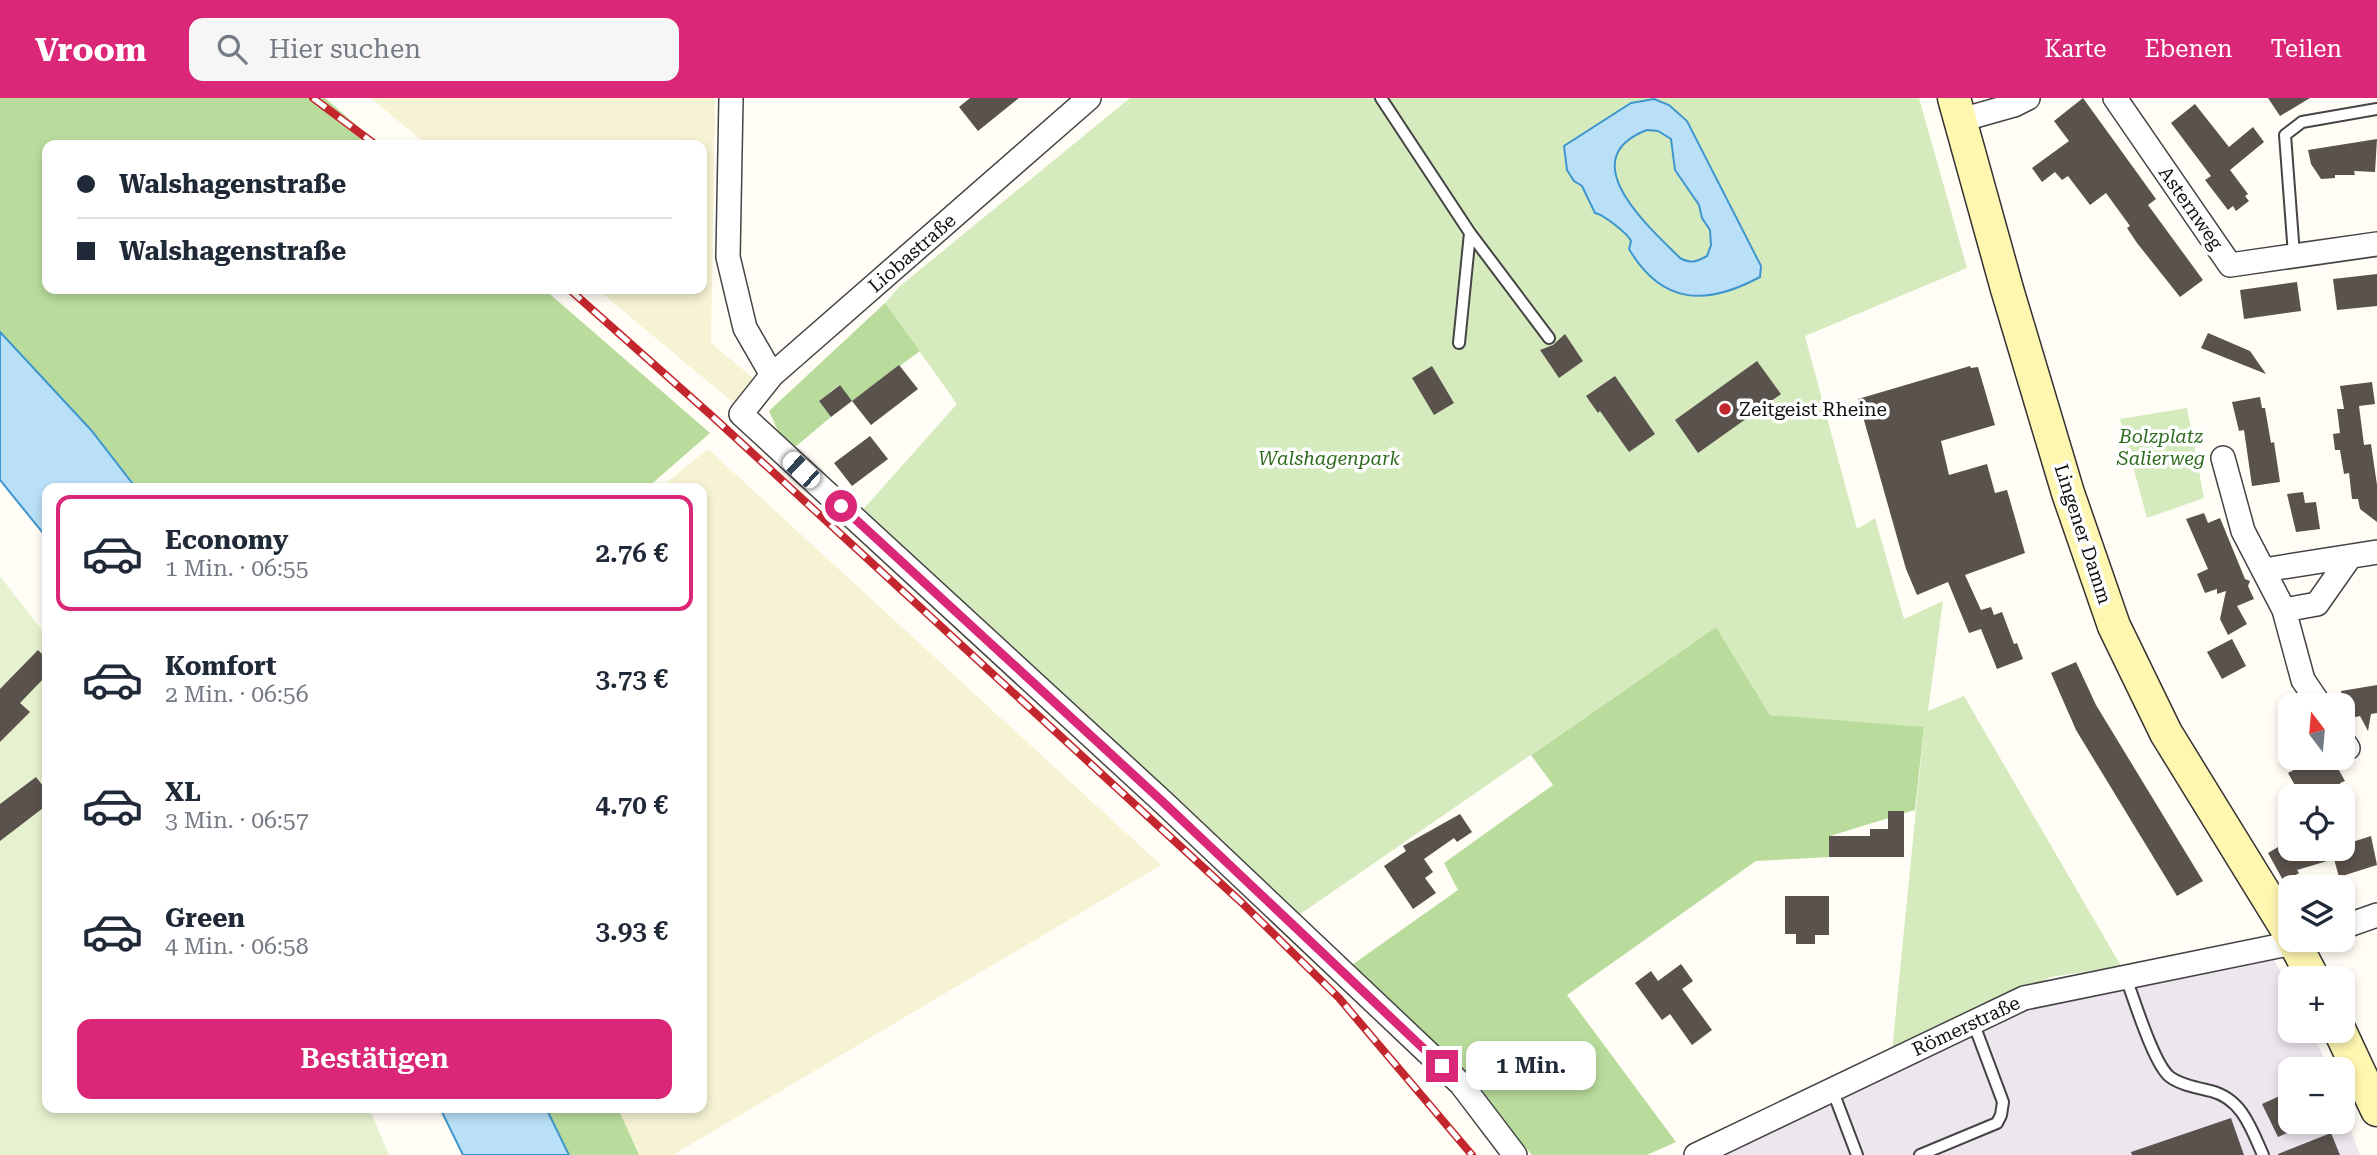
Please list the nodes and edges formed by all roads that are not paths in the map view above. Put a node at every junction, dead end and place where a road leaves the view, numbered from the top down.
1 (731, 98) edge
2 (1089, 98) edge
3 (1381, 98) edge
4 (2028, 98) edge
5 (2115, 98) edge
6 (1958, 109) edge
7 (2377, 109) edge
8 (1470, 233) junction
9 (2377, 244) edge
10 (2294, 255) junction
11 (1549, 338) dead end
12 (1459, 342) dead end
13 (772, 375) junction
14 (2223, 458) dead end
15 (2377, 552) edge
16 (2350, 557) junction
17 (2264, 570) junction
18 (2284, 610) junction
19 (2312, 693) edge
20 (2278, 910) edge
21 (2377, 915) edge
22 (2355, 923) edge
23 (2278, 944) edge
24 (2126, 978) junction
25 (1973, 1022) junction
26 (2346, 1043) edge
27 (1832, 1089) junction
28 (2377, 1110) edge
29 (1515, 1155) edge
30 (1696, 1155) edge
31 (1857, 1155) edge
32 (1920, 1155) edge
33 (2263, 1155) edge

1 - 13 street
2 - 13 street, Liobastraße
3 - 8 lane
4 - 6 street
5 - 10 street, Asternweg
6 - 20 main road, Lingener Damm
7 - 10 lane
8 - 11 lane
8 - 12 lane
9 - 10 street, Asternweg
13 - 29 street, Liobastraße
14 - 17 street
15 - 16 street
16 - 17 street
16 - 18 street
17 - 18 street
18 - 19 street
21 - 22 street
23 - 24 street, Römerstraße
24 - 25 street, Römerstraße
24 - 33 lane
25 - 27 street, Römerstraße
25 - 32 lane
26 - 28 main road
27 - 30 street, Römerstraße
27 - 31 lane

